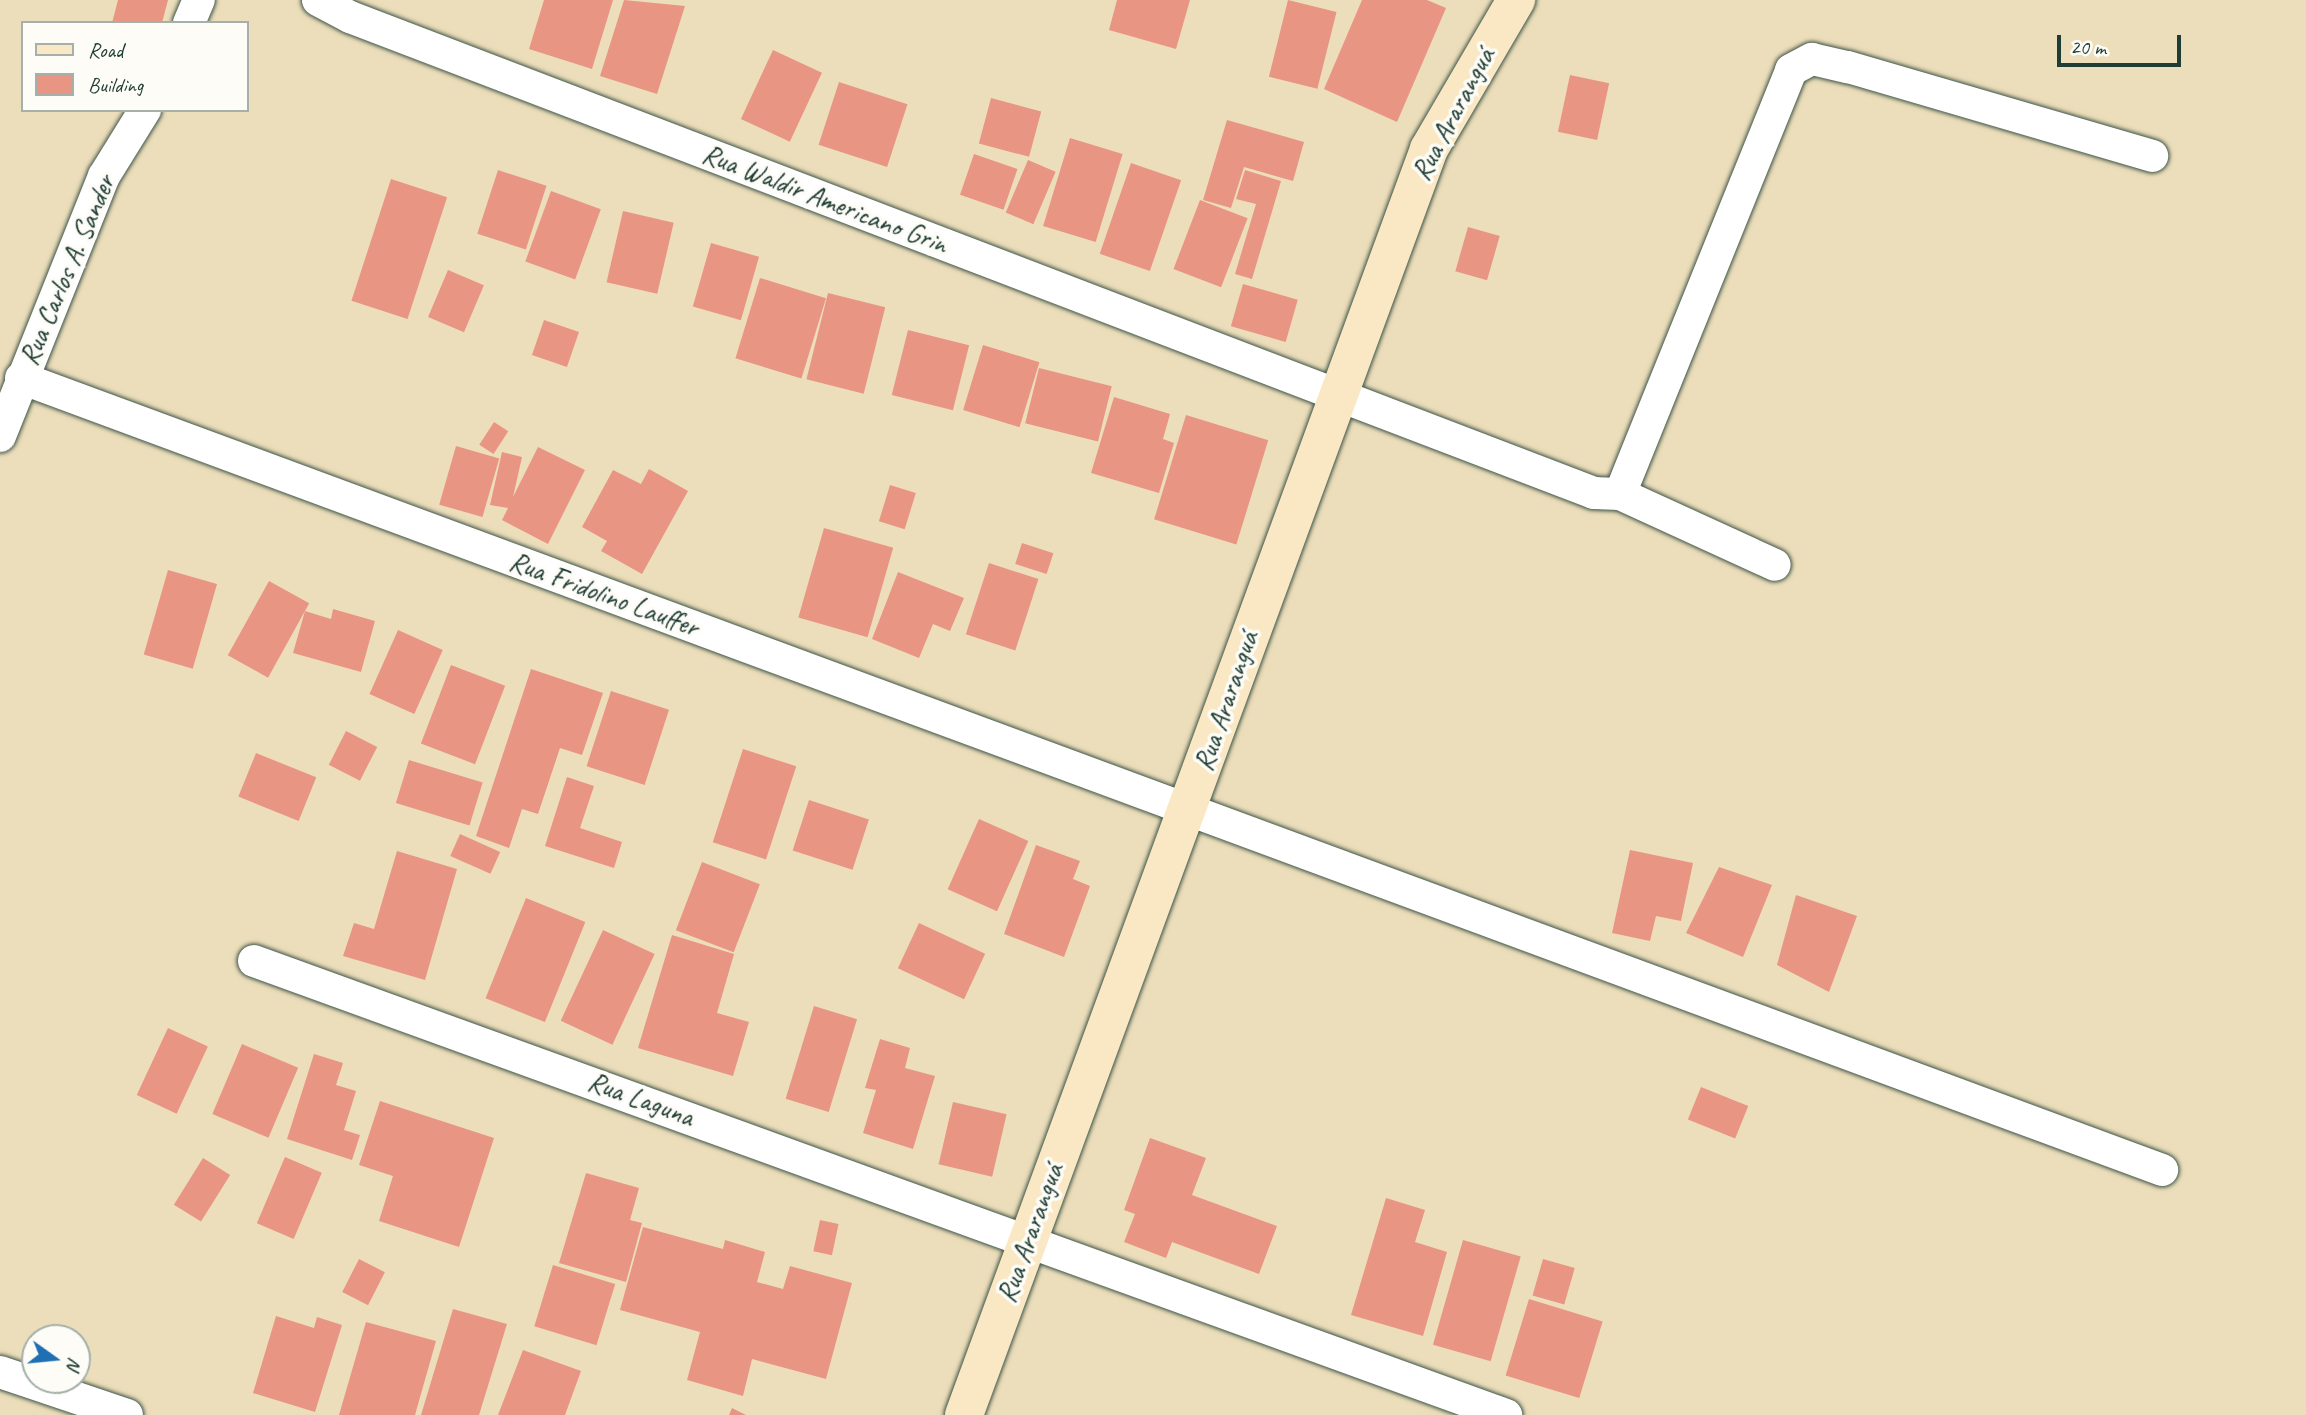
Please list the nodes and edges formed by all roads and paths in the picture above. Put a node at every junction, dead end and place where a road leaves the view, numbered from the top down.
1 (200, 0) edge
2 (318, 0) edge
3 (1516, 0) edge
4 (190, 21) edge
5 (144, 112) edge
6 (2152, 156) dead end
7 (21, 378) junction
8 (1334, 393) junction
9 (0, 436) edge
10 (1620, 494) junction
11 (1775, 565) dead end
12 (1188, 810) junction
13 (254, 961) dead end
14 (2162, 1170) dead end
15 (1028, 1238) junction
16 (0, 1372) edge
17 (127, 1415) edge
18 (964, 1415) edge
19 (1506, 1415) edge

1 - 4 street
2 - 8 street, Rua Waldir Americano Grin
3 - 8 street, Rua Araranguá
5 - 7 street, Rua Carlos A. Sander
6 - 10 street
7 - 9 street, Rua Carlos A. Sander
7 - 12 street, Rua Fridolino Lauffer
8 - 10 street, Rua Waldir Americano Grin
8 - 12 street, Rua Araranguá
10 - 11 street, Rua Waldir Americano Grin
12 - 14 street, Rua Fridolino Lauffer
12 - 15 street, Rua Araranguá
13 - 15 street, Rua Laguna
15 - 18 street, Rua Araranguá
15 - 19 street, Rua Laguna
16 - 17 street

